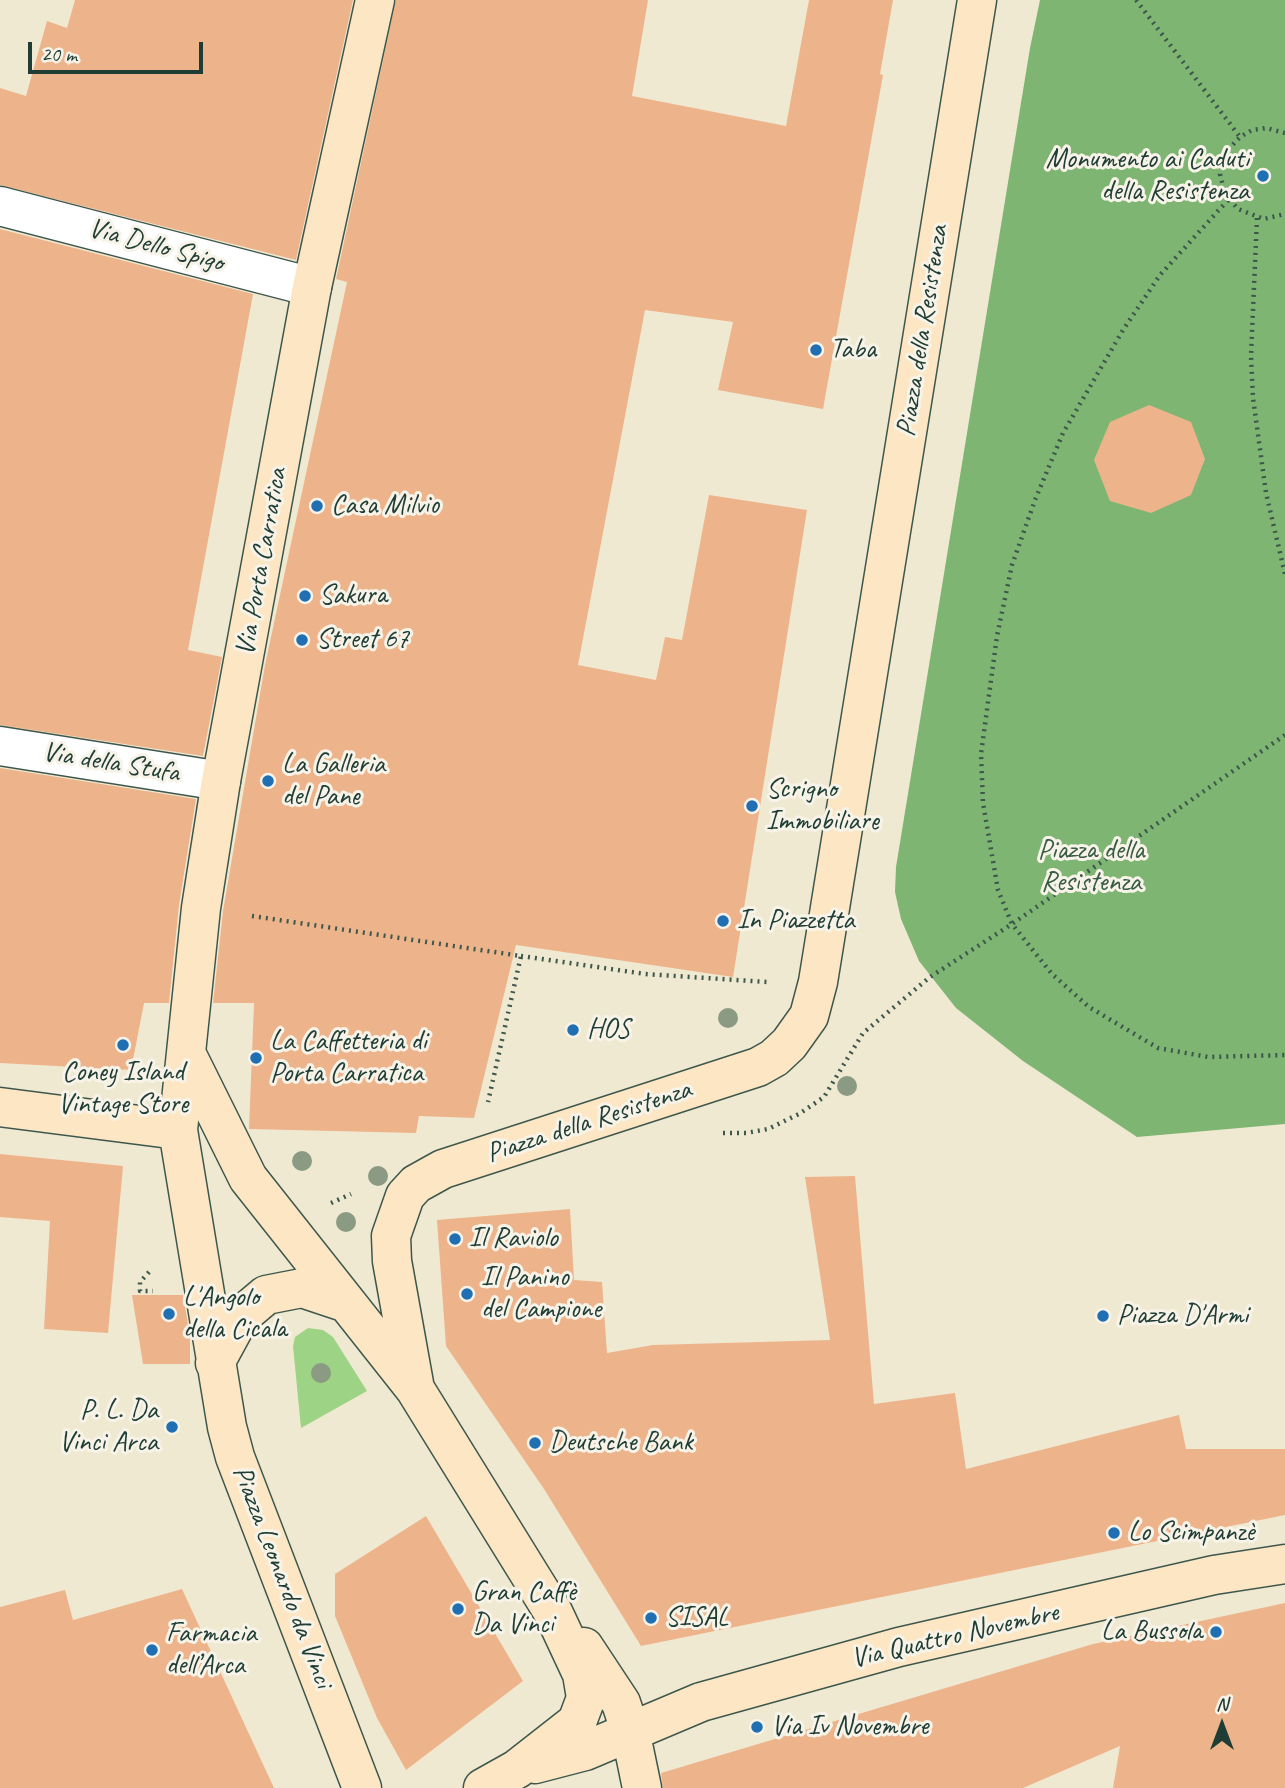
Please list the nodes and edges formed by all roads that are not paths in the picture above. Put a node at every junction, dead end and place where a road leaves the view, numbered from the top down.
1 (376, 0) edge
2 (977, 0) edge
3 (0, 206) edge
4 (312, 287) junction
5 (0, 746) edge
6 (221, 781) junction
7 (186, 1053) junction
8 (0, 1107) edge
9 (178, 1130) junction
10 (344, 1302) junction
11 (215, 1363) junction
12 (415, 1389) junction
13 (1285, 1564) edge
14 (553, 1612) junction
15 (630, 1730) junction
16 (517, 1769) junction
17 (362, 1788) edge
18 (483, 1788) edge
19 (642, 1788) edge

1 - 4 street, Via Porta Carratica
2 - 12 street, Piazza della Resistenza
3 - 4 street, Via Dello Spigo
4 - 6 street, Via Porta Carratica
5 - 6 street, Via della Stufa
6 - 7 street, Via Porta Carratica
7 - 9 street, Via Porta Carratica
7 - 10 street
8 - 9 street
9 - 11 street, Piazza Leonardo da Vinci
10 - 11 street
10 - 12 street
11 - 17 street, Piazza Leonardo da Vinci
12 - 14 street
13 - 15 street, Via Quattro Novembre
14 - 15 street
14 - 16 street
15 - 16 street, Via Quattro Novembre
15 - 19 street
16 - 18 street

